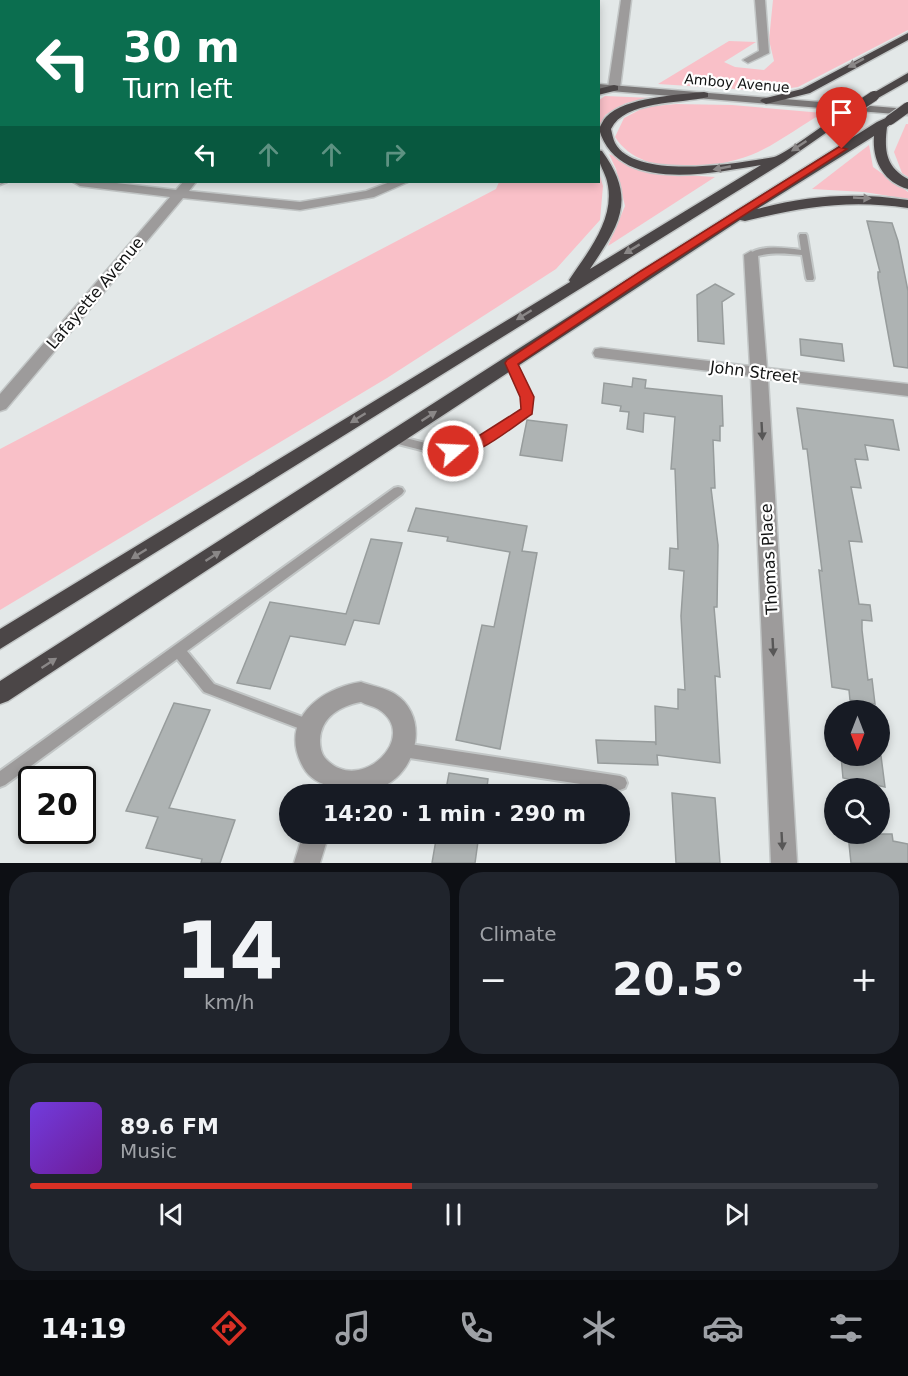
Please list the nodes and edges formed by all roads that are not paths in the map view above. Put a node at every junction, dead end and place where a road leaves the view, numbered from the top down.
1 (626, 0) edge
2 (760, 0) edge
3 (908, 36) edge
4 (748, 60) dead end
5 (908, 76) edge
6 (600, 87) edge
7 (614, 88) junction
8 (600, 92) edge
9 (704, 95) junction
10 (766, 100) junction
11 (908, 107) edge
12 (908, 112) edge
13 (885, 123) junction
14 (600, 157) edge
15 (780, 159) junction
16 (88, 183) edge
17 (189, 183) edge
18 (398, 183) edge
19 (908, 185) edge
20 (179, 194) junction
21 (908, 204) edge
22 (723, 224) junction
23 (803, 236) dead end
24 (806, 253) junction
25 (751, 255) joint
26 (810, 278) dead end
27 (574, 284) junction
28 (601, 353) dead end
29 (511, 363) junction
30 (759, 372) junction
31 (908, 390) edge
32 (0, 405) edge
33 (393, 439) junction
34 (398, 491) dead end
35 (0, 640) edge
36 (178, 650) junction
37 (0, 694) edge
38 (311, 727) junction
39 (403, 750) junction
40 (0, 780) edge
41 (620, 783) dead end
42 (330, 784) edge
43 (353, 784) edge
44 (313, 844) edge
45 (307, 863) edge
46 (783, 863) edge

1 - 7 street
2 - 4 street
3 -> 10 highway
5 -> 15 highway, bridge
6 - 7 street, Amboy Avenue
7 - 8 highway
7 - 9 street, Amboy Avenue
9 - 10 street, Amboy Avenue
15 -> 9 highway
10 - 12 street, Amboy Avenue
11 - 13 highway, bridge
13 - 19 highway
13 - 22 highway
14 - 27 highway
15 -> 27 highway
16 - 20 street
17 - 20 street, Lafayette Avenue
18 - 20 street
20 - 32 street, Lafayette Avenue
22 -> 21 highway
22 - 29 highway
23 - 24 lane
24 - 25 lane
24 - 26 lane
25 - 30 street, Thomas Place
27 -> 35 highway
28 - 30 street, John Street
33 -> 29 highway
29 - 33 lane
30 - 31 street, John Street
30 -> 46 street, Thomas Place
37 -> 33 highway
34 - 36 lane
36 - 38 lane
36 - 40 lane
38 - 39 street
38 - 42 street
39 - 41 lane
39 - 43 street
44 - 45 street

